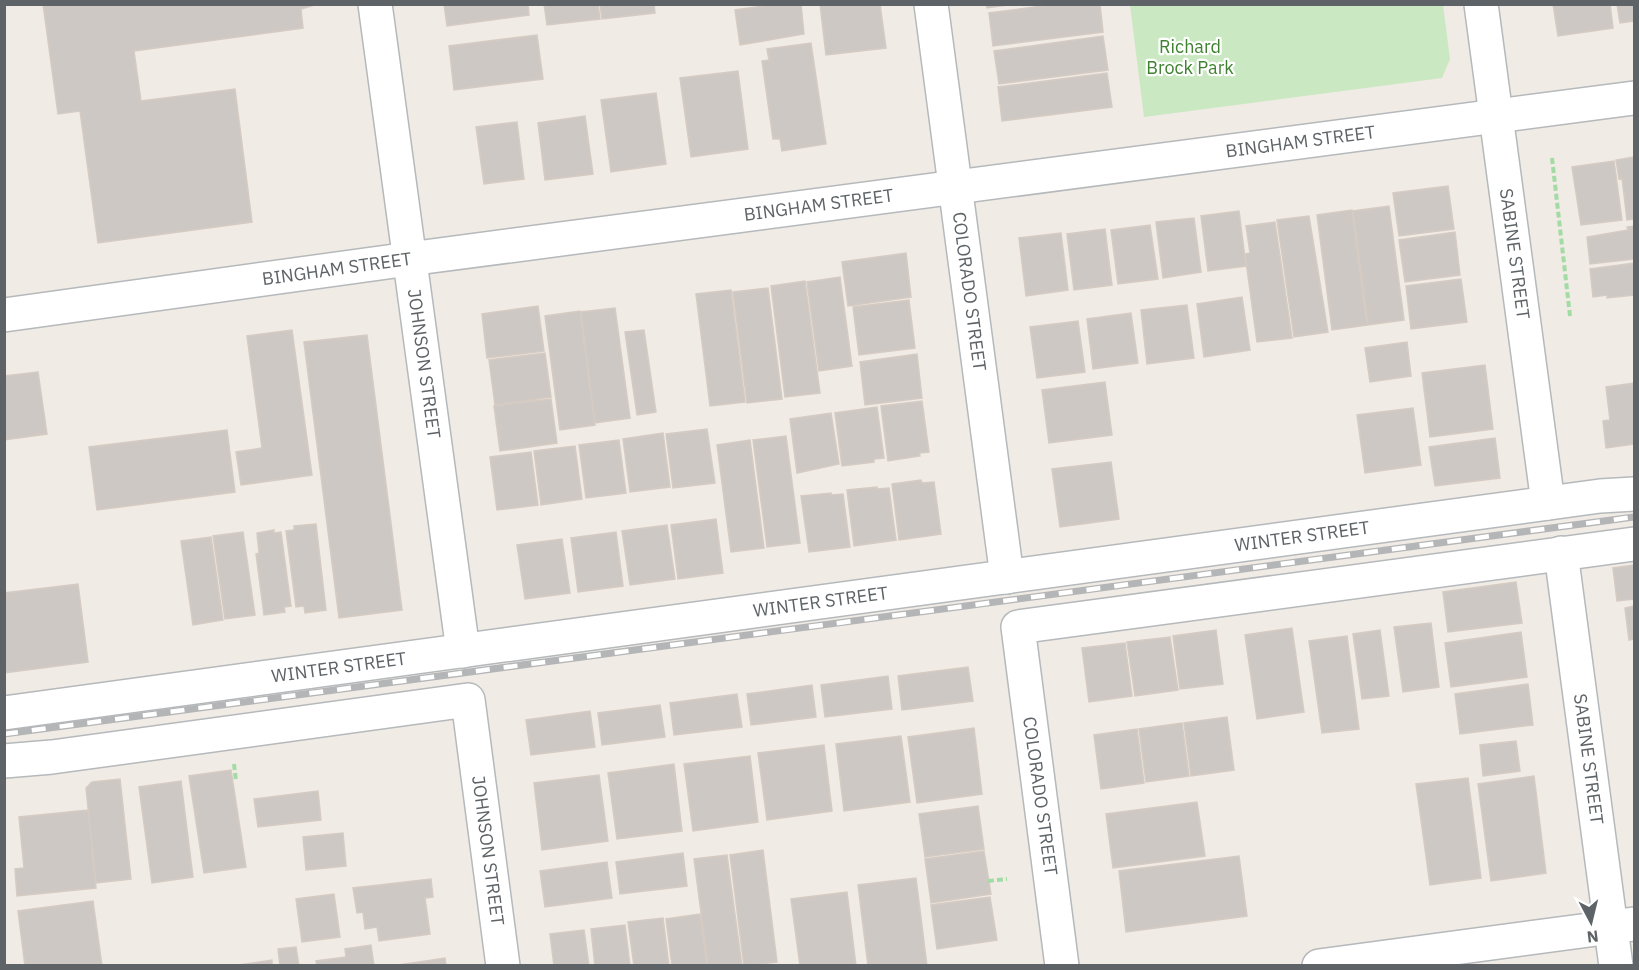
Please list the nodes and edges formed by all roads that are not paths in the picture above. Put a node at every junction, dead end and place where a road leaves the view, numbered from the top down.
1 (375, 4) edge
2 (931, 4) edge
3 (1481, 4) edge
4 (1635, 98) edge
5 (1496, 117) junction
6 (956, 189) junction
7 (409, 259) junction
8 (4, 315) edge
9 (1635, 494) edge
10 (1548, 503) junction
11 (1635, 544) edge
12 (1561, 554) junction
13 (1007, 577) junction
14 (463, 651) junction
15 (4, 713) edge
16 (4, 761) edge
17 (1622, 926) edge
18 (503, 966) edge
19 (1062, 966) edge
20 (1319, 966) edge
21 (1616, 966) edge

1 - 7 street, JOHNSON STREET
2 - 6 street, COLORADO STREET
3 - 5 street, SABINE STREET
4 - 5 street, BINGHAM STREET
5 - 6 street, BINGHAM STREET
5 - 10 street, SABINE STREET
6 - 7 street, BINGHAM STREET
6 - 13 street, COLORADO STREET
7 - 8 street, BINGHAM STREET
7 - 14 street, JOHNSON STREET
9 - 10 street, WINTER STREET
10 - 13 street, WINTER STREET
11 - 12 street
12 - 17 street, SABINE STREET
12 - 19 street, COLORADO STREET
13 - 14 street, WINTER STREET
14 - 15 street, WINTER STREET
16 - 18 street, JOHNSON STREET
17 - 20 street
17 - 21 street, SABINE STREET

